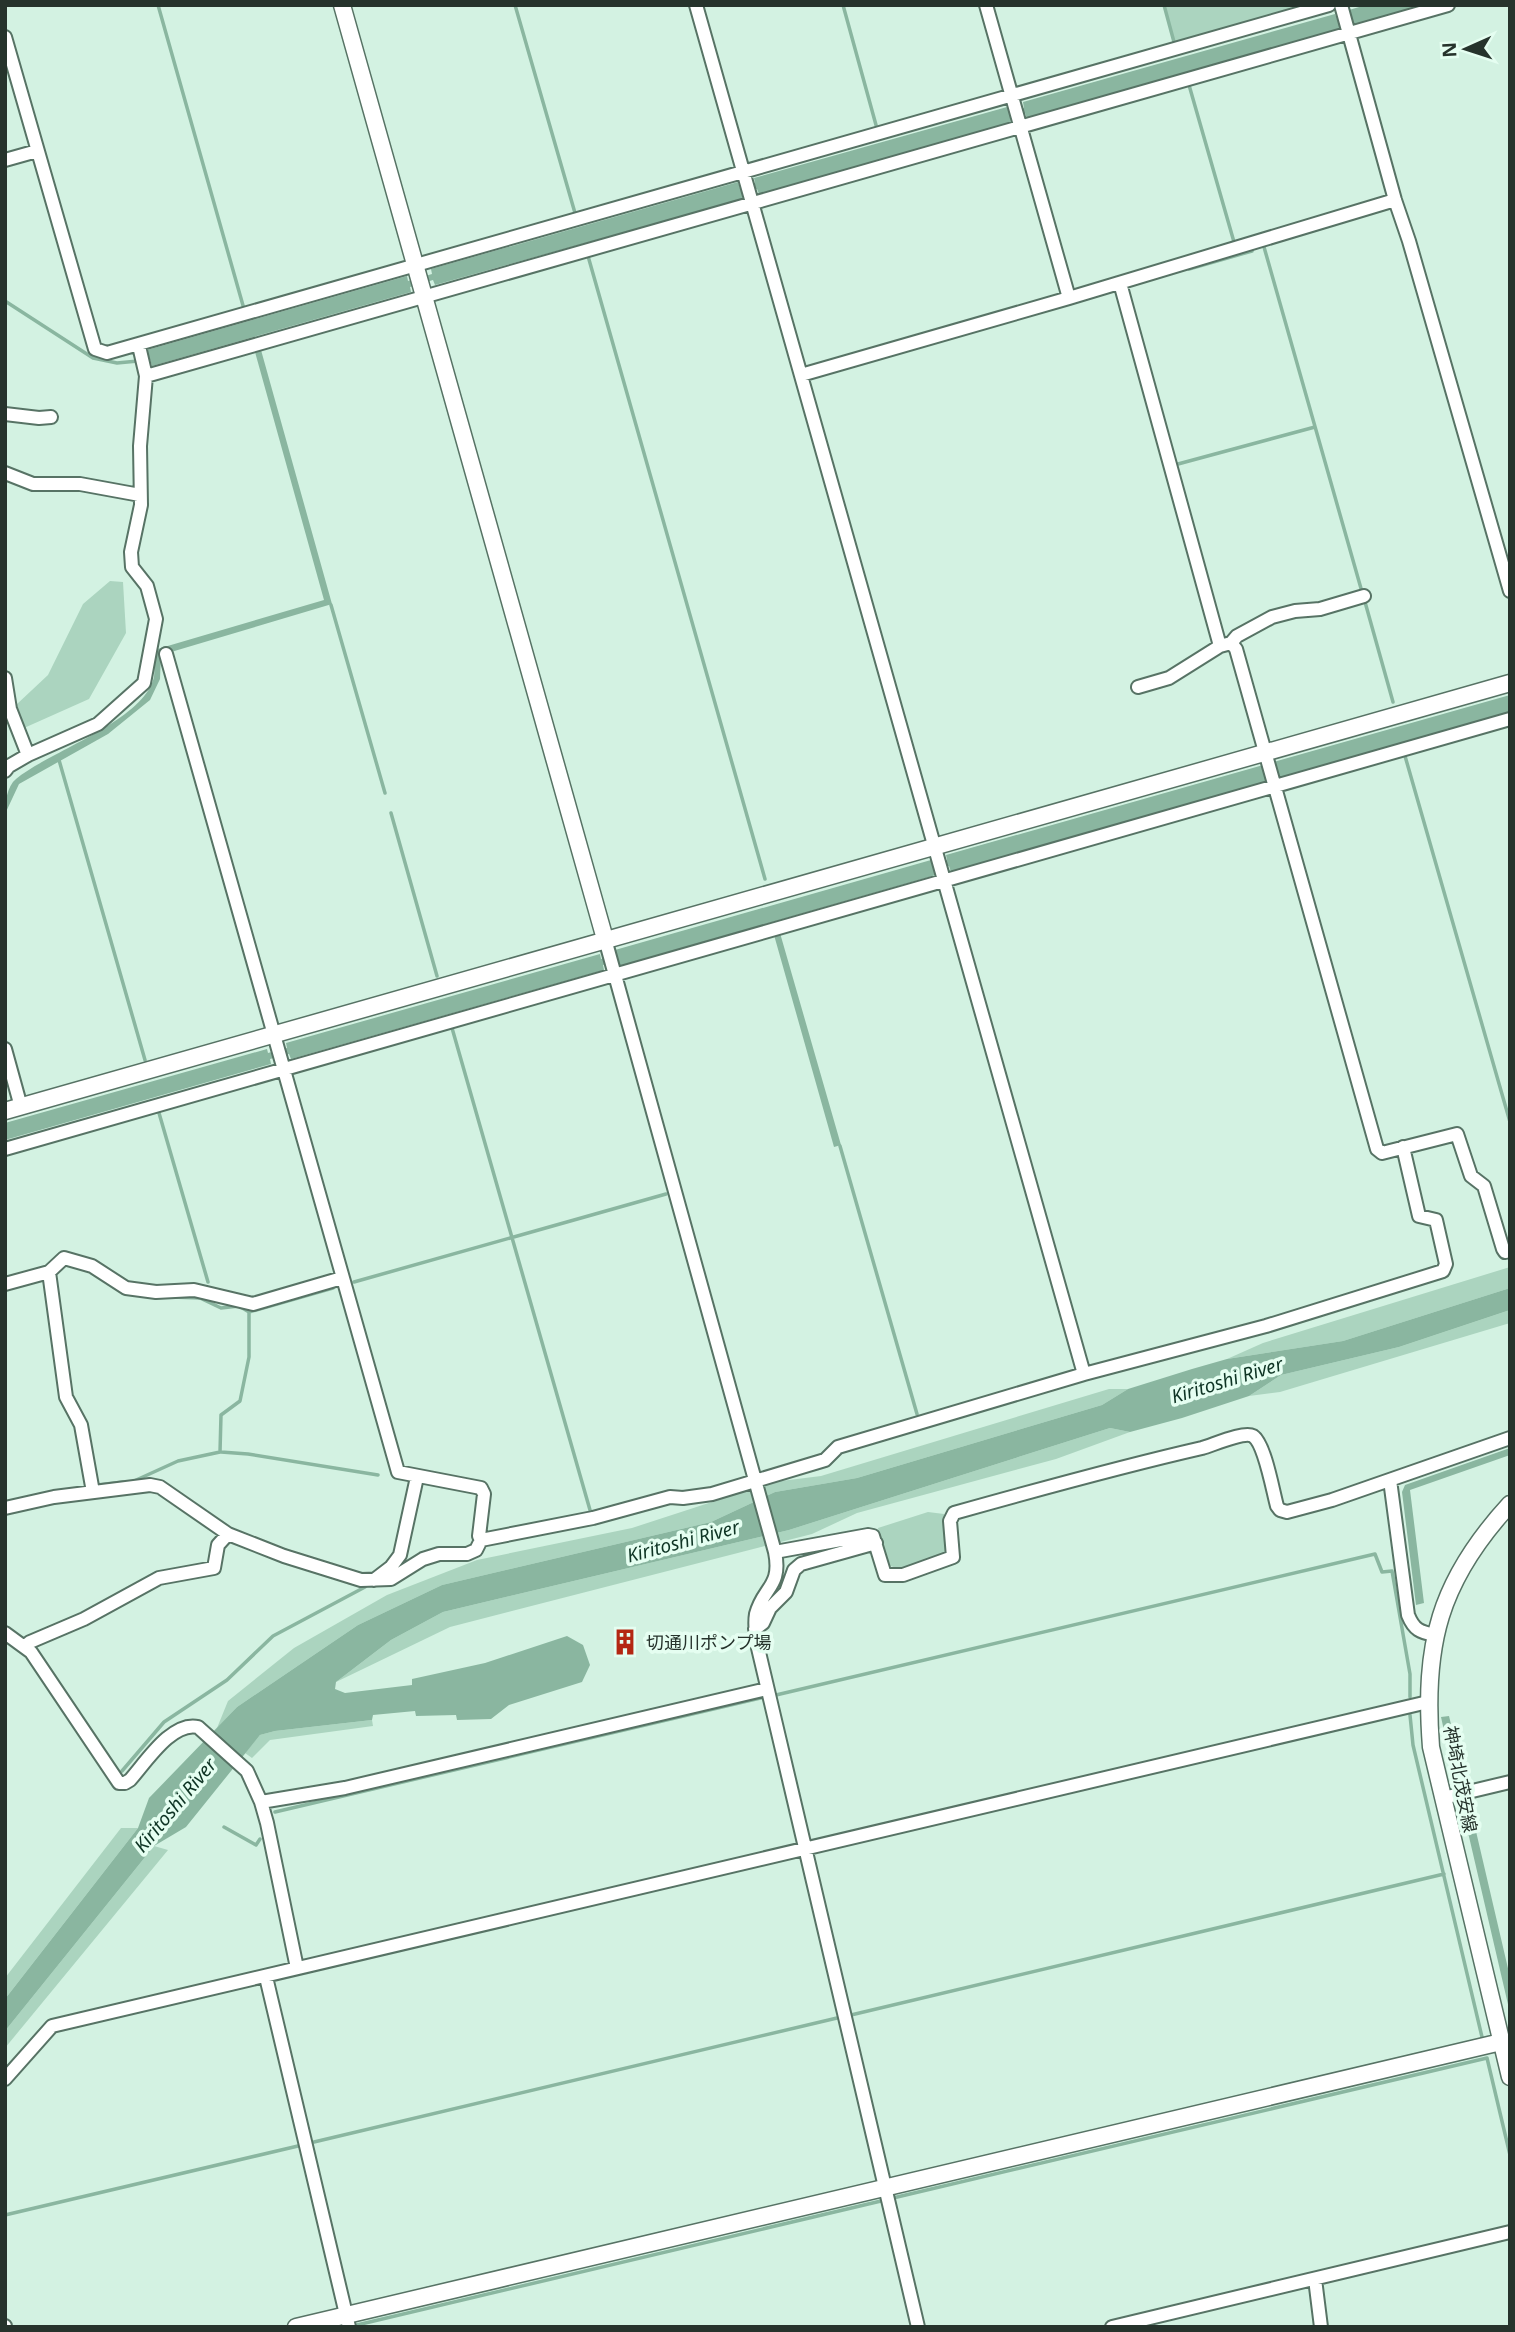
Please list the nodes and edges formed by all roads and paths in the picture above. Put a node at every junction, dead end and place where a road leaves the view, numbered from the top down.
1 (342, 5) edge
2 (696, 5) edge
3 (986, 5) edge
4 (1329, 5) edge
5 (1448, 5) edge
6 (1345, 20) edge
7 (5, 37) edge
8 (1016, 112) junction
9 (37, 150) junction
10 (5, 160) edge
11 (748, 188) junction
12 (1395, 201) junction
13 (420, 280) junction
14 (1120, 283) junction
15 (1069, 298) junction
16 (139, 346) junction
17 (801, 375) junction
18 (146, 376) junction
19 (5, 414) edge
20 (51, 417) dead end
21 (5, 473) edge
22 (140, 495) junction
23 (1510, 591) edge
24 (1364, 596) dead end
25 (1225, 645) junction
26 (166, 654) dead end
27 (5, 678) edge
28 (1510, 683) edge
29 (1138, 688) dead end
30 (1510, 719) edge
31 (28, 755) junction
32 (1266, 757) junction
33 (5, 771) edge
34 (1274, 784) junction
35 (939, 865) junction
36 (609, 958) junction
37 (5, 1049) edge
38 (279, 1052) junction
39 (13, 1109) edge
40 (1403, 1147) junction
41 (5, 1149) edge
42 (1510, 1251) edge
43 (49, 1272) junction
44 (342, 1278) junction
45 (5, 1284) edge
46 (1084, 1374) junction
47 (1510, 1438) edge
48 (417, 1477) junction
49 (1390, 1480) junction
50 (755, 1483) junction
51 (93, 1492) junction
52 (1510, 1504) edge
53 (5, 1508) edge
54 (228, 1534) junction
55 (481, 1540) junction
56 (876, 1543) junction
57 (775, 1551) junction
58 (374, 1580) junction
59 (755, 1629) junction
60 (5, 1633) edge
61 (1435, 1635) junction
62 (25, 1646) junction
63 (767, 1689) junction
64 (1428, 1702) junction
65 (1510, 1782) edge
66 (1456, 1795) junction
67 (261, 1802) junction
68 (805, 1849) junction
69 (297, 1968) junction
70 (267, 1977) junction
71 (1501, 2042) junction
72 (1510, 2077) edge
73 (5, 2079) edge
74 (885, 2188) junction
75 (1510, 2232) edge
76 (1315, 2279) junction
77 (348, 2321) edge
78 (296, 2327) edge
79 (918, 2327) edge
80 (1112, 2327) edge
81 (1321, 2327) edge

1 - 13 street
2 - 11 street
3 - 8 street
4 - 8 street
5 - 6 street
6 - 8 street
6 - 12 street
7 - 9 street
8 - 11 street
8 - 11 street
8 - 15 street
9 - 10 street
9 - 16 street
11 - 13 street
11 - 13 street
11 - 17 street
12 - 14 street
12 - 23 street
13 - 16 street
13 - 18 street
13 - 36 street
14 - 15 street
14 - 25 street
15 - 17 street
16 - 18 street
17 - 35 street
18 - 22 street
19 - 20 street
21 - 22 street
22 - 31 street
24 - 25 street
25 - 29 street
25 - 32 street
26 - 38 street
27 - 31 street
28 - 32 street
30 - 34 street
31 - 33 street
32 - 34 street
32 - 35 street
34 - 35 street
34 - 40 street
35 - 36 street
35 - 36 street
35 - 46 street
36 - 38 street
36 - 38 street
36 - 50 street
37 - 39 street
38 - 39 street
38 - 41 street
38 - 44 street
40 - 42 street
40 - 46 street
43 - 44 street
43 - 45 street
43 - 51 street
44 - 48 street
46 - 50 street
47 - 49 street
48 - 55 street
48 - 58 street
49 - 56 street
49 - 61 street
50 - 55 street
50 - 57 street
51 - 53 street
51 - 54 street
52 - 61 street, 神埼北茂安線
54 - 58 street
54 - 62 street
55 - 58 street
56 - 57 street
56 - 59 street
57 - 59 street
59 - 63 street
60 - 62 street
61 - 64 street, 神埼北茂安線
62 - 67 street
63 - 67 street
63 - 68 street
64 - 66 street, 神埼北茂安線
64 - 68 street
65 - 66 street
66 - 71 street, 神埼北茂安線
67 - 69 street
68 - 69 street
68 - 74 street
69 - 70 street
70 - 73 street
70 - 77 street
71 - 72 street, 神埼北茂安線
71 - 74 street
74 - 77 street
74 - 79 street
75 - 76 street
76 - 80 street
76 - 81 street
77 - 78 street

